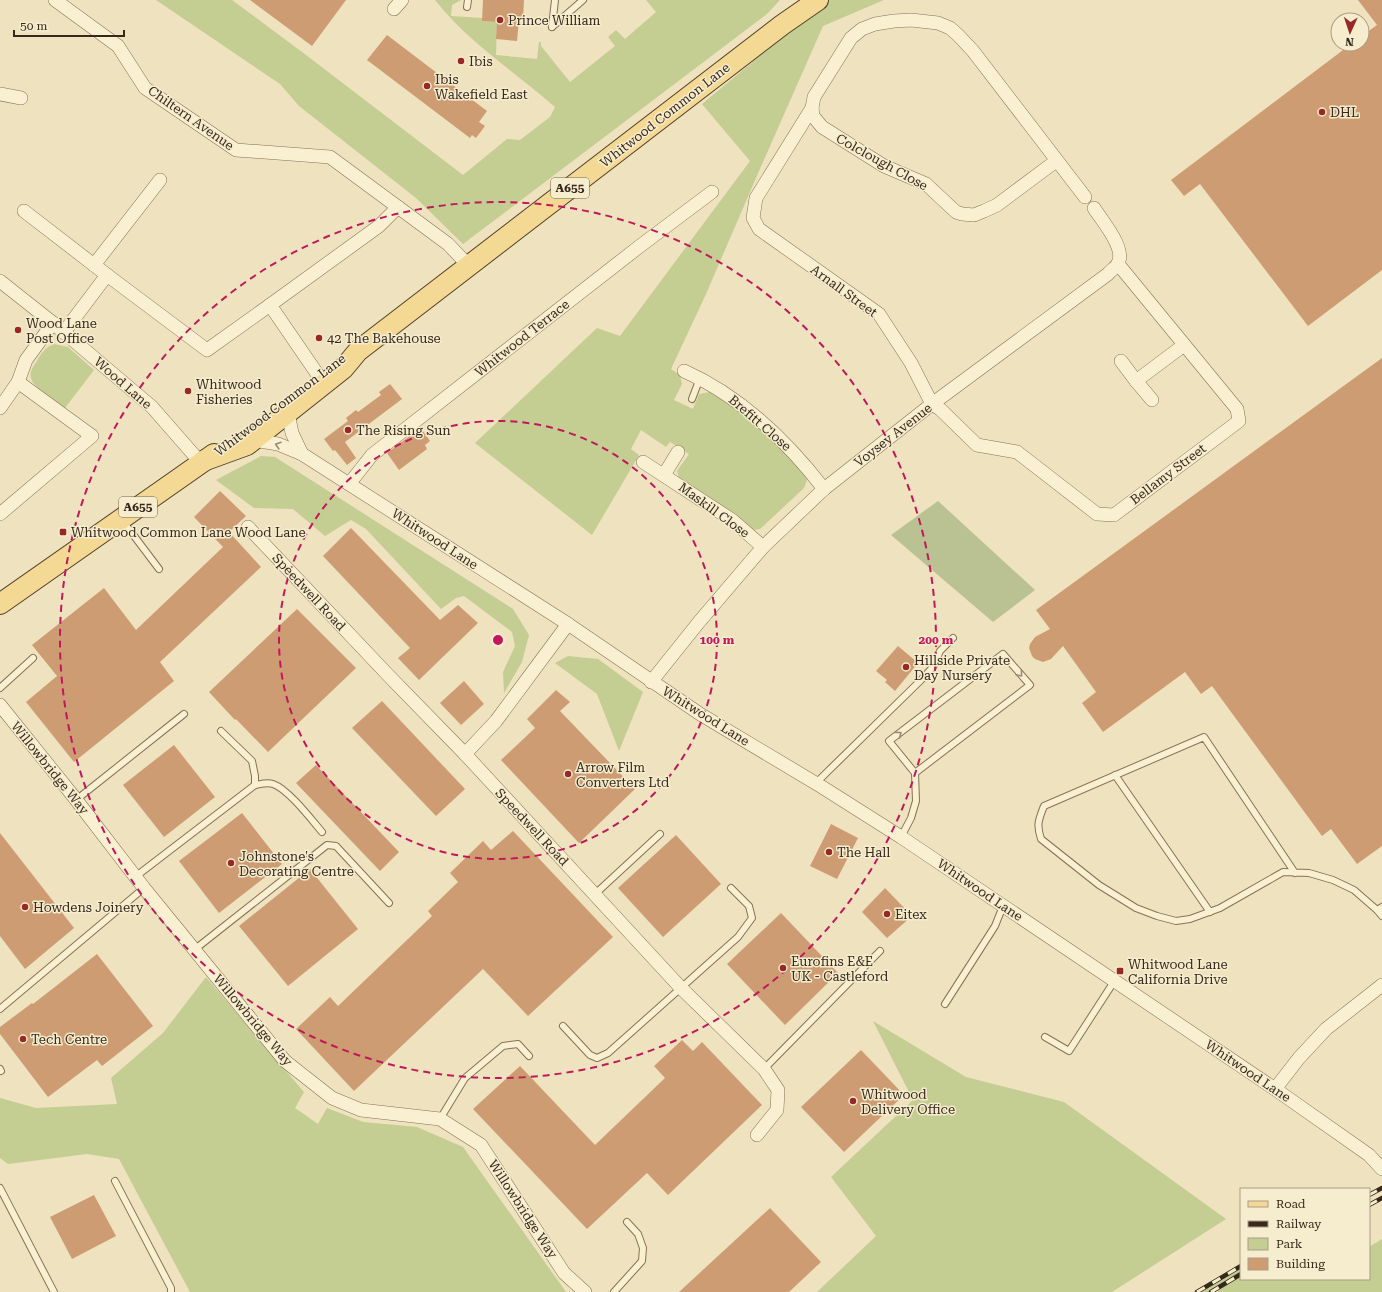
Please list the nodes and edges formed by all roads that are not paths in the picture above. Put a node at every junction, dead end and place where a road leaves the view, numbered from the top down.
1 (55, 0) edge
2 (468, 0) edge
3 (554, 0) edge
4 (583, 0) edge
5 (805, 0) edge
6 (818, 0) edge
7 (467, 7) dead end
8 (782, 25) junction
9 (0, 94) edge
10 (21, 98) dead end
11 (812, 108) junction
12 (1056, 161) junction
13 (160, 180) dead end
14 (1085, 197) dead end
15 (710, 199) dead end
16 (398, 207) junction
17 (1094, 208) dead end
18 (24, 211) dead end
19 (1118, 264) junction
20 (94, 265) junction
21 (469, 266) junction
22 (107, 275) junction
23 (0, 281) edge
24 (270, 305) junction
25 (53, 323) junction
26 (64, 332) junction
27 (1184, 345) junction
28 (358, 351) junction
29 (1121, 361) dead end
30 (684, 371) dead end
31 (318, 374) junction
32 (700, 378) junction
33 (1136, 380) junction
34 (18, 382) junction
35 (692, 399) dead end
36 (1152, 400) dead end
37 (932, 404) junction
38 (0, 408) edge
39 (288, 413) junction
40 (270, 427) junction
41 (252, 434) junction
42 (292, 435) junction
43 (678, 452) dead end
44 (302, 454) junction
45 (202, 462) junction
46 (643, 462) dead end
47 (664, 475) junction
48 (349, 484) junction
49 (824, 489) junction
50 (0, 514) edge
51 (121, 519) junction
52 (248, 527) dead end
53 (763, 547) junction
54 (159, 569) dead end
55 (0, 604) edge
56 (568, 624) junction
57 (953, 638) dead end
58 (33, 658) dead end
59 (651, 682) junction
60 (0, 688) edge
61 (0, 705) edge
62 (184, 714) dead end
63 (221, 730) dead end
64 (465, 754) junction
65 (915, 773) junction
66 (1115, 775) junction
67 (816, 783) junction
68 (254, 785) junction
69 (76, 800) junction
70 (322, 832) dead end
71 (660, 834) dead end
72 (901, 837) junction
73 (1295, 872) junction
74 (135, 877) junction
75 (144, 888) junction
76 (731, 888) dead end
77 (594, 895) junction
78 (389, 903) dead end
79 (1003, 906) junction
80 (1379, 909) edge
81 (1210, 912) junction
82 (1382, 916) edge
83 (194, 950) junction
84 (880, 951) dead end
85 (1115, 980) junction
86 (1382, 985) edge
87 (681, 988) junction
88 (945, 1004) dead end
89 (0, 1009) edge
90 (563, 1026) dead end
91 (1045, 1037) dead end
92 (529, 1056) dead end
93 (764, 1069) junction
94 (1275, 1089) junction
95 (440, 1119) junction
96 (757, 1135) dead end
97 (1382, 1169) edge
98 (115, 1182) dead end
99 (0, 1188) edge
100 (627, 1222) dead end
101 (54, 1292) edge
102 (171, 1292) edge
103 (585, 1292) edge
104 (614, 1292) edge

1 - 16 street, Chiltern Avenue
2 - 7 lane
3 - 4 lane
5 - 8 main road, Whitwood Common Lane / A655
6 - 8 main road, Whitwood Common Lane / A655
8 - 21 main road, Whitwood Common Lane / A655
9 - 10 street
11 - 12 street, Colclough Close
11 - 12 street
11 - 37 street, Arnall Street
12 - 14 street
13 - 20 street
15 - 48 street, Whitwood Terrace
16 - 21 street, Chiltern Avenue
16 - 24 street
17 - 19 street
18 - 20 street
19 - 27 street, Bellamy Street
19 - 37 street, Voysey Avenue
20 - 22 street
21 - 28 main road, Whitwood Common Lane / A655
22 - 24 street
22 - 26 street
23 - 25 street, Wood Lane
24 - 31 street
25 - 26 street, Wood Lane
25 - 34 street
26 - 45 street, Wood Lane
27 - 33 street
27 - 37 street, Bellamy Street
28 - 31 main road, Whitwood Common Lane / A655
28 - 39 main road, Whitwood Common Lane / A655
29 - 33 street
30 - 32 street, Brefitt Close
31 - 41 main road, Whitwood Common Lane / A655
32 - 35 lane
32 - 49 street, Brefitt Close
33 - 36 street
34 - 38 street
34 - 50 street
37 - 49 street, Voysey Avenue
39 - 40 main road, Whitwood Common Lane / A655
39 - 42 street, Whitwood Lane
40 - 41 main road, Whitwood Common Lane / A655
40 - 42 street
44 -> 41 street, Whitwood Lane
41 - 45 main road, Whitwood Common Lane / A655
42 - 44 street, Whitwood Lane
43 - 47 street, Maskill Close
44 - 48 street, Whitwood Lane
45 - 51 main road, Whitwood Common Lane / A655
46 - 47 street, Maskill Close
47 - 53 street, Maskill Close
48 - 56 street, Whitwood Lane
49 - 53 street, Voysey Avenue
51 - 54 lane
51 - 55 main road, Whitwood Common Lane / A655
52 - 64 street, Speedwell Road
53 - 59 street, Voysey Avenue
56 - 59 street, Whitwood Lane
56 - 64 street
57 - 67 lane
58 - 60 lane
59 - 67 street, Whitwood Lane
61 - 69 street, Willowbridge Way
62 - 69 lane
63 - 68 lane
64 - 77 street, Speedwell Road
65 -> 65 lane
65 - 72 lane
66 - 73 lane
66 - 81 lane
66 - 81 lane
67 - 72 street, Whitwood Lane
68 - 70 lane
68 - 74 lane
69 - 74 street, Willowbridge Way
71 - 77 lane
72 - 79 street, Whitwood Lane
73 - 80 lane
73 - 81 lane
74 - 75 street, Willowbridge Way
75 - 83 street, Willowbridge Way
75 - 89 lane
76 - 87 lane
77 - 87 street, Speedwell Road
78 - 83 lane
79 - 85 street, Whitwood Lane
79 - 88 lane
80 - 82 lane
83 - 95 street, Willowbridge Way
84 - 93 lane
85 - 91 lane
85 - 94 street, Whitwood Lane
86 - 94 street
87 - 90 lane
87 - 93 street, Speedwell Road
92 - 95 lane
93 - 96 street, Speedwell Road
94 - 97 street, Whitwood Lane
95 - 103 street, Willowbridge Way
98 - 102 lane
99 - 101 lane
100 - 104 lane

